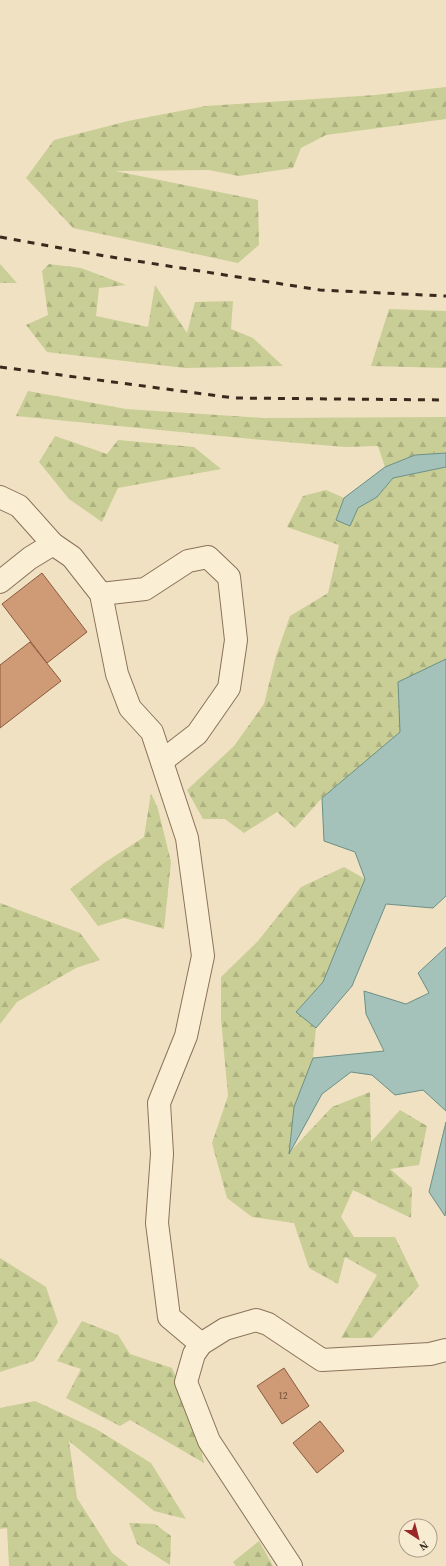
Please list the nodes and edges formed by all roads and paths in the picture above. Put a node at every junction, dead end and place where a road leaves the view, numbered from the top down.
1 (0, 497) edge
2 (53, 544) junction
3 (0, 582) edge
4 (101, 594) junction
5 (162, 760) junction
6 (201, 1344) junction
7 (446, 1350) edge
8 (291, 1566) edge

1 - 2 lane
2 - 3 lane
2 - 4 lane
4 - 5 lane
4 - 5 lane
5 - 6 lane
6 - 7 lane
6 - 8 lane

